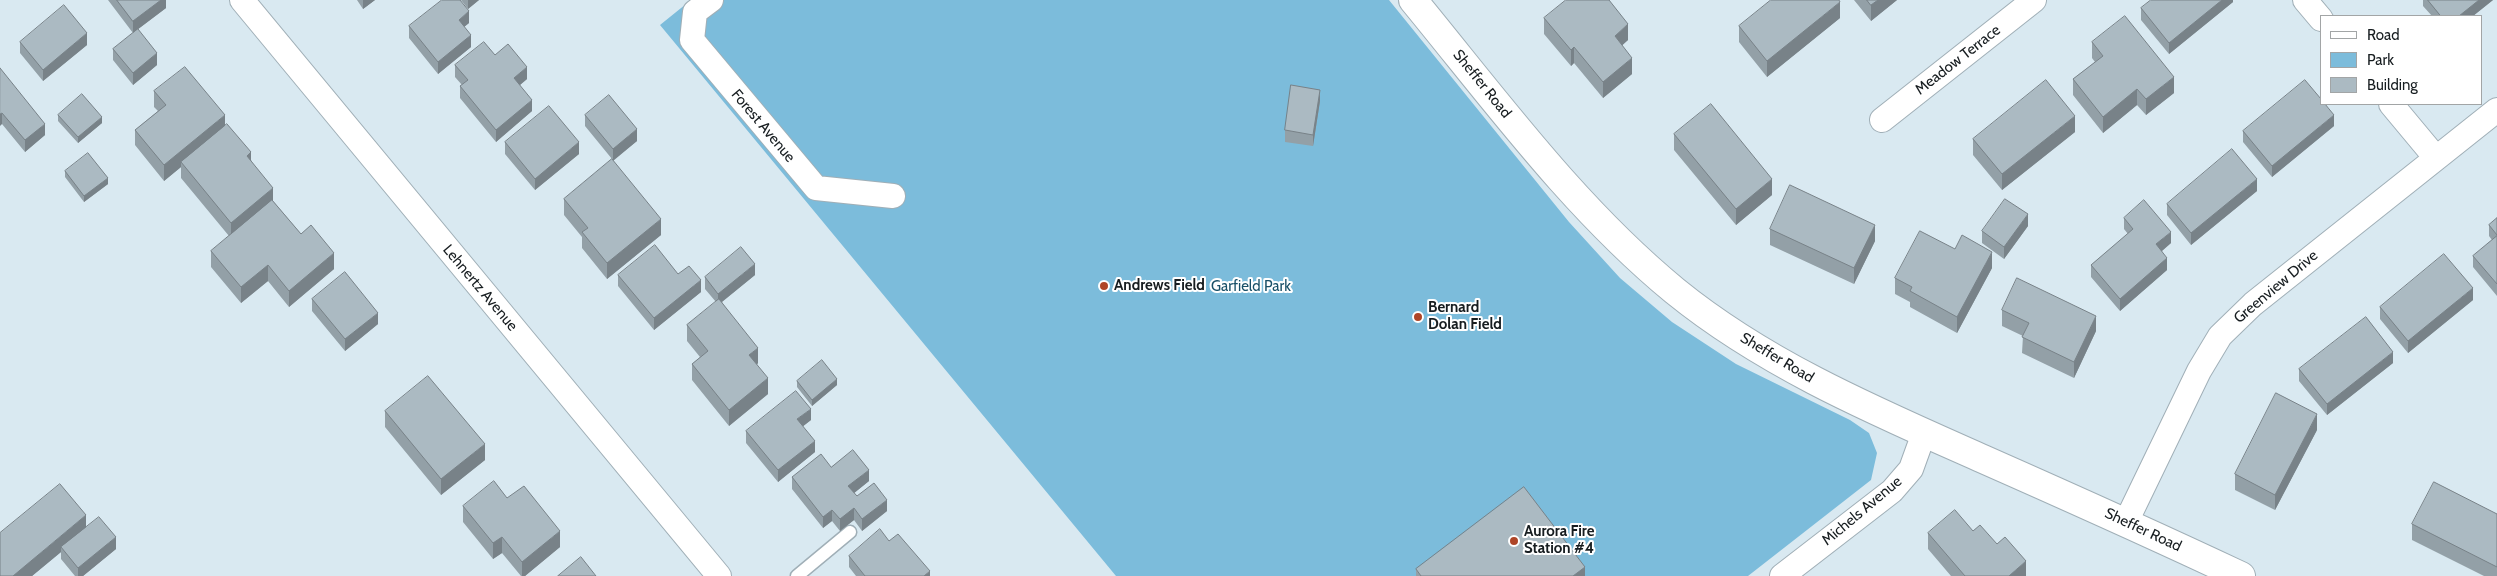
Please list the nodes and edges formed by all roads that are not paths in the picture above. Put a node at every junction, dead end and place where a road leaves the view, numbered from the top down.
1 (242, 0) edge
2 (711, 0) edge
3 (1413, 0) edge
4 (2034, 0) edge
5 (2305, 0) edge
6 (2320, 18) edge
7 (2392, 105) edge
8 (2497, 110) edge
9 (1882, 120) dead end
10 (2436, 158) junction
11 (893, 196) dead end
12 (1924, 433) junction
13 (2126, 522) junction
14 (850, 532) dead end
15 (719, 576) edge
16 (797, 576) edge
17 (1782, 576) edge
18 (2242, 576) edge

1 - 15 street, Lehnertz Avenue
2 - 11 street, Forest Avenue
3 - 12 street, Sheffer Road
4 - 9 street, Meadow Terrace
5 - 6 street
7 - 10 street
8 - 10 street, Greenview Drive
10 - 13 street, Greenview Drive
12 - 13 street, Sheffer Road
12 - 17 street, Michels Avenue
13 - 18 street, Sheffer Road
14 - 16 lane

